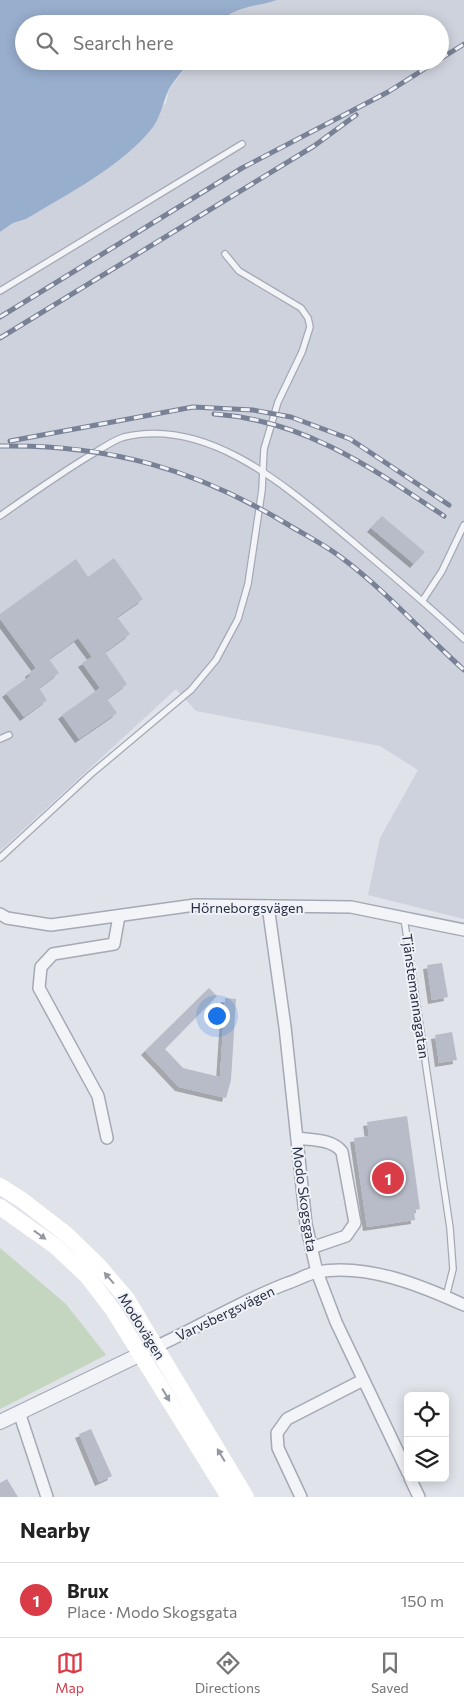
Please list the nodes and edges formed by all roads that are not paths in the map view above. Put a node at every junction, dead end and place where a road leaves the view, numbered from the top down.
1 (242, 144) dead end
2 (225, 254) dead end
3 (0, 291) edge
4 (263, 471) junction
5 (0, 516) edge
6 (464, 525) edge
7 (423, 600) junction
8 (464, 639) edge
9 (9, 736) dead end
10 (0, 739) edge
11 (0, 858) edge
12 (268, 906) junction
13 (0, 914) edge
14 (119, 916) junction
15 (404, 918) junction
16 (464, 930) edge
17 (107, 1138) dead end
18 (297, 1138) junction
19 (0, 1186) edge
20 (0, 1207) edge
21 (311, 1248) junction
22 (317, 1272) junction
23 (446, 1297) junction
24 (464, 1305) edge
25 (148, 1350) junction
26 (363, 1380) junction
27 (19, 1412) junction
28 (0, 1422) edge
29 (404, 1465) edge
30 (412, 1482) edge
31 (47, 1497) edge
32 (229, 1497) edge
33 (246, 1497) edge
34 (300, 1497) edge
35 (419, 1497) edge

1 - 3 lane
2 - 4 lane
4 - 5 lane
4 - 7 lane
4 - 11 lane
6 - 7 lane
7 - 8 lane
9 - 10 lane
12 - 14 street, Hörneborgsvägen
12 - 15 street, Hörneborgsvägen
12 - 18 street, Modo Skogsgata
13 - 14 street, Hörneborgsvägen
14 - 17 street
15 - 16 street, Hörneborgsvägen
15 - 23 lane, Tjänstemannagatan
18 - 21 street, Modo Skogsgata
18 - 21 street
25 -> 19 main road, Modovägen
20 -> 25 main road, Modovägen
21 - 22 street, Modo Skogsgata
22 - 23 street, Varvsbergsvägen
22 - 25 street, Varvsbergsvägen
22 - 26 street, Modo Skogsgata
23 - 24 street, Varvsbergsvägen
25 - 27 street, Varvsbergsvägen
25 -> 32 main road, Modovägen
33 -> 25 main road, Modovägen
26 - 29 street, Modo Skogsgata
26 - 34 street
27 - 28 street, Varvsbergsvägen
27 - 31 street
30 - 35 street

